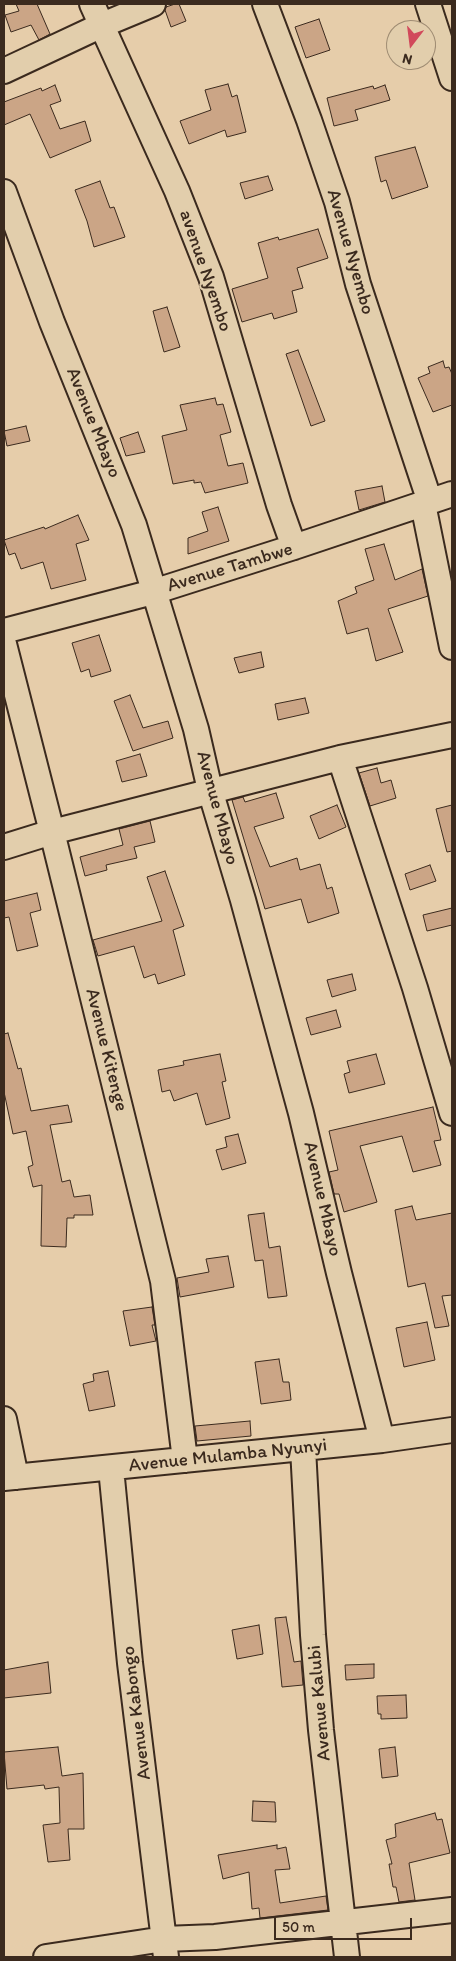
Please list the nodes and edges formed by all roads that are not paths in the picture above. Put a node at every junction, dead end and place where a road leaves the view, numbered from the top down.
1 (92, 4) edge
2 (153, 4) edge
3 (265, 4) edge
4 (428, 4) edge
5 (100, 26) junction
6 (4, 71) edge
7 (452, 78) edge
8 (4, 192) edge
9 (452, 494) edge
10 (426, 503) junction
11 (294, 547) junction
12 (153, 592) junction
13 (4, 631) edge
14 (4, 644) edge
15 (452, 647) edge
16 (452, 735) edge
17 (340, 758) junction
18 (210, 790) junction
19 (52, 832) junction
20 (4, 846) edge
21 (452, 1113) edge
22 (4, 1419) edge
23 (452, 1430) edge
24 (382, 1440) junction
25 (303, 1448) junction
26 (185, 1460) junction
27 (111, 1468) junction
28 (10, 1478) edge
29 (452, 1910) edge
30 (344, 1922) junction
31 (165, 1948) edge
32 (46, 1957) edge
33 (348, 1957) edge

1 - 5 street, avenue Nyembo
2 - 5 street
3 - 10 street, Avenue Nyembo
4 - 7 street
5 - 6 street
5 - 11 street, avenue Nyembo
8 - 12 street, Avenue Mbayo
9 - 10 street, Avenue Tambwe
10 - 11 street, Avenue Tambwe
10 - 15 street, Avenue Nyembo
11 - 12 street, Avenue Tambwe
12 - 13 street, Avenue Tambwe
12 - 18 street, Avenue Mbayo
14 - 19 street, Avenue Kitenge
16 - 17 street
17 - 18 street
17 - 21 street
18 - 19 street
18 - 24 street, Avenue Mbayo
19 - 20 street
19 - 26 street, Avenue Kitenge
22 - 28 street
23 - 24 street, Avenue Mulamba Nyunyi
24 - 25 street, Avenue Mulamba Nyunyi
25 - 26 street, Avenue Mulamba Nyunyi
25 - 30 street, Avenue Kalubi
26 - 27 street, Avenue Mulamba Nyunyi
27 - 28 street, Avenue Mulamba Nyunyi
27 - 31 street, Avenue Kabongo
29 - 30 street
30 - 31 street
30 - 33 street, Avenue Kalubi
31 - 32 street

